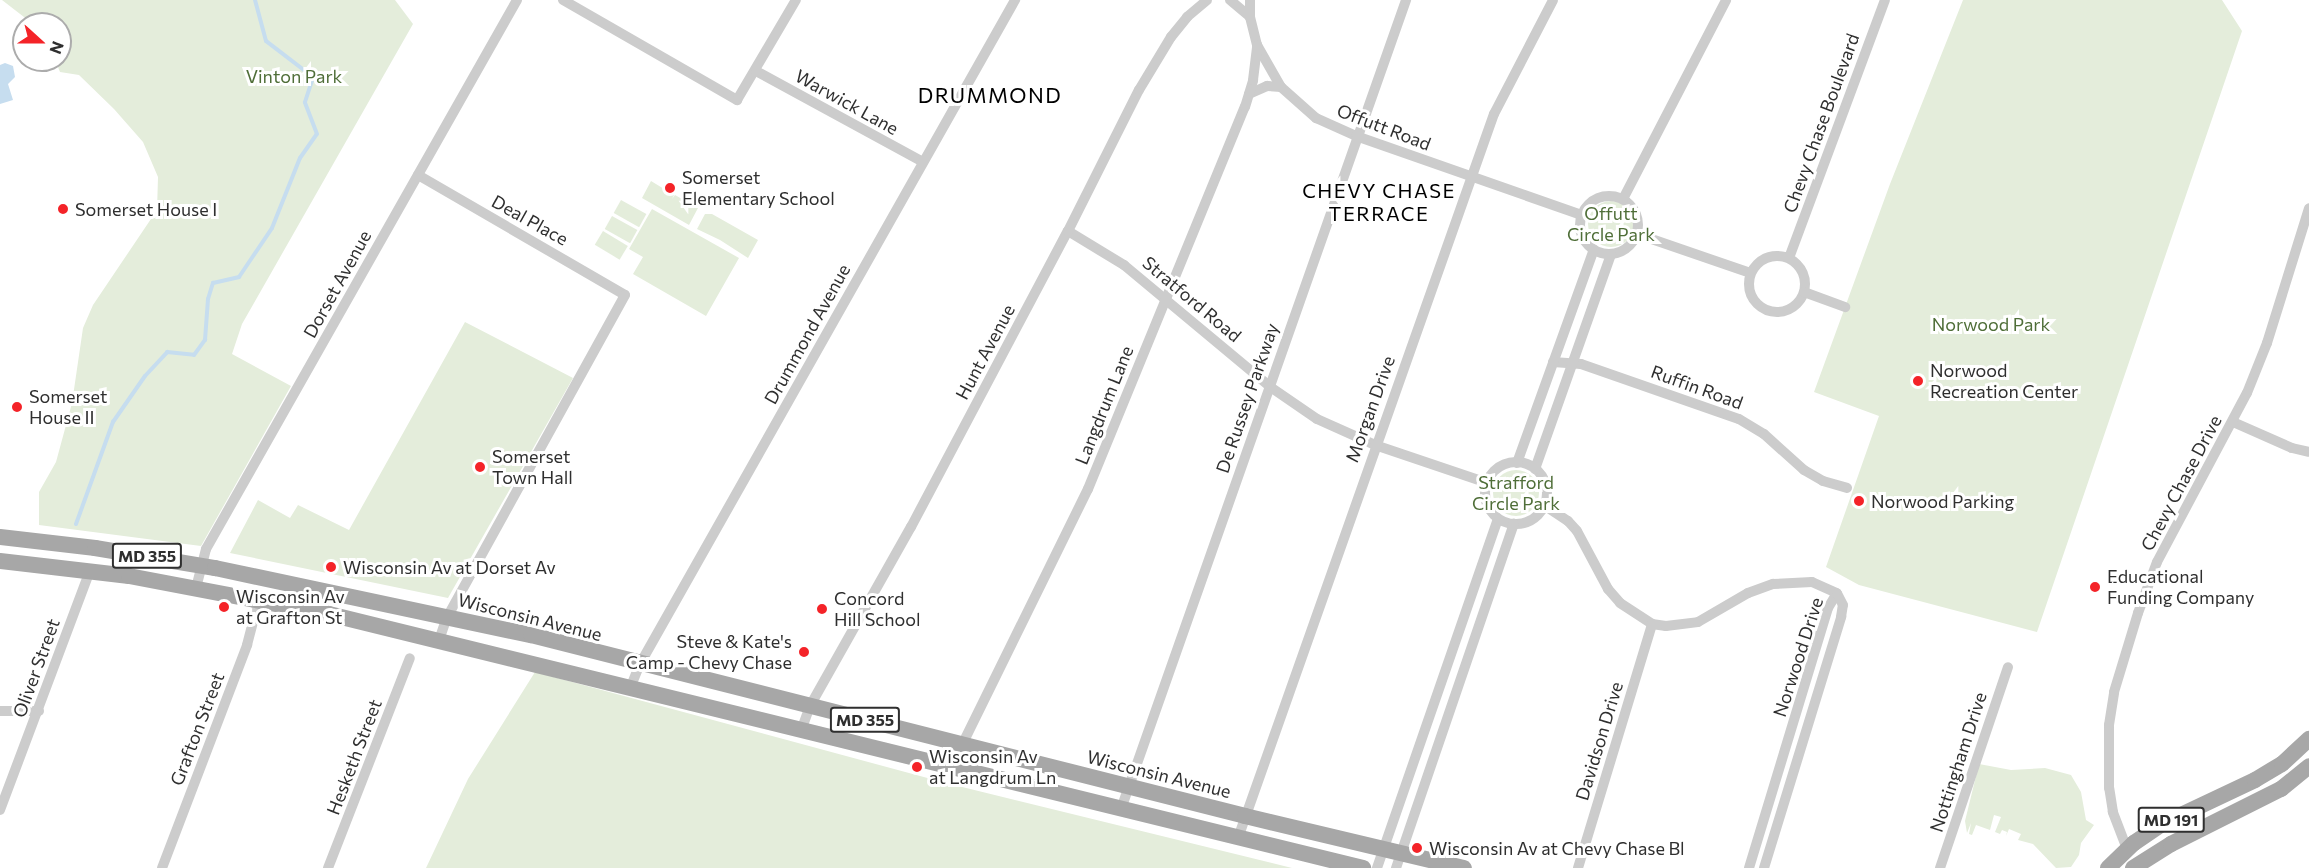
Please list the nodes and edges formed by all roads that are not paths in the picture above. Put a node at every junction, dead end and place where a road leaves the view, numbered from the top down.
1 (517, 0) edge
2 (563, 0) edge
3 (796, 0) edge
4 (1015, 0) edge
5 (1207, 0) edge
6 (1230, 0) edge
7 (1250, 0) edge
8 (1406, 0) edge
9 (1553, 0) edge
10 (1725, 0) edge
11 (1885, 0) edge
12 (1250, 17) junction
13 (1257, 45) junction
14 (756, 71) junction
15 (1281, 87) junction
16 (1249, 94) junction
17 (1356, 136) junction
18 (922, 162) junction
19 (418, 175) junction
20 (1471, 176) junction
21 (1623, 199) junction
22 (2309, 208) edge
23 (1582, 215) junction
24 (1068, 231) junction
25 (1637, 234) junction
26 (1594, 249) junction
27 (1611, 254) junction
28 (1789, 258) junction
29 (1750, 273) junction
30 (1804, 292) junction
31 (1818, 297) junction
32 (1166, 298) junction
33 (1797, 303) junction
34 (1845, 307) dead end
35 (1553, 362) junction
36 (1572, 364) junction
37 (1269, 386) junction
38 (2233, 422) junction
39 (1375, 445) junction
40 (2309, 452) edge
41 (1517, 463) junction
42 (1535, 469) junction
43 (1487, 483) junction
44 (1847, 488) dead end
45 (1544, 505) junction
46 (1498, 519) junction
47 (1515, 524) junction
48 (0, 537) edge
49 (0, 561) edge
50 (200, 565) junction
51 (90, 571) junction
52 (196, 588) junction
53 (1837, 593) junction
54 (259, 599) junction
55 (447, 617) junction
56 (1652, 624) junction
57 (439, 640) junction
58 (410, 658) dead end
59 (640, 664) junction
60 (2008, 667) dead end
61 (1442, 677) junction
62 (1458, 683) junction
63 (631, 686) junction
64 (810, 706) junction
65 (1797, 710) junction
66 (0, 711) edge
67 (39, 711) junction
68 (1812, 713) junction
69 (802, 728) junction
70 (2309, 739) edge
71 (962, 745) junction
72 (2309, 745) edge
73 (2282, 764) junction
74 (956, 768) junction
75 (2307, 771) edge
76 (1128, 786) junction
77 (1121, 809) junction
78 (0, 810) edge
79 (1766, 812) junction
80 (1245, 816) junction
81 (1780, 816) junction
82 (1238, 838) junction
83 (1383, 848) junction
84 (2127, 849) junction
85 (1399, 860) edge
86 (162, 868) edge
87 (328, 868) edge
88 (1363, 868) edge
89 (1377, 868) edge
90 (1464, 868) edge
91 (1578, 868) edge
92 (1749, 868) edge
93 (1764, 868) edge
94 (1940, 868) edge
95 (2108, 868) edge
96 (2133, 868) edge

1 - 19 street, Dorset Avenue
2 - 14 street
3 - 14 street
4 - 18 street, Drummond Avenue
5 - 24 street, Hunt Avenue
6 - 12 street
7 - 12 street
8 - 17 street, De Russey Parkway
9 - 20 street, Morgan Drive
10 - 21 street
11 - 28 street, Chevy Chase Boulevard
12 - 13 street, Offutt Road
13 - 15 street, Offutt Road
13 - 16 street, Langdrum Lane
14 - 18 street, Warwick Lane
15 - 16 street
15 - 17 street, Offutt Road
16 - 32 street, Langdrum Lane
17 - 20 street, Offutt Road
17 - 37 street, De Russey Parkway
18 - 59 street, Drummond Avenue
19 - 50 street, Dorset Avenue
19 - 55 street, Deal Place
20 - 23 street, Offutt Road
20 - 39 street, Morgan Drive
21 - 23 street
21 - 25 street
22 - 38 street, Chevy Chase Drive
23 - 26 street
24 - 32 street, Stratford Road
24 - 64 street, Hunt Avenue
25 - 27 street
25 - 29 street
26 - 27 street
26 - 35 street
27 - 36 street
28 - 29 street
28 - 30 street
29 - 33 street
30 - 31 street
30 - 33 street
31 - 33 street
31 - 34 street
32 - 37 street, Stratford Road
32 - 71 street, Langdrum Lane
35 - 36 street, Ruffin Road
35 - 41 street
36 - 42 street
36 - 44 street, Ruffin Road
37 - 39 street, Stratford Road
37 - 76 street, De Russey Parkway
38 - 40 street
38 - 84 street, Chevy Chase Drive
39 - 43 street, Stratford Road
39 - 80 street, Morgan Drive
41 - 42 street
41 - 43 street
42 - 45 street
43 - 46 street
45 - 47 street
45 - 56 street
46 - 47 street
46 - 61 street
47 - 62 street
48 - 50 main road, Wisconsin Avenue / MD 355
49 - 51 main road, MD 355
50 - 52 street, Dorset Avenue
50 - 55 main road, Wisconsin Avenue / MD 355
51 - 52 main road, MD 355
51 - 67 street, Oliver Street
52 - 54 main road, MD 355
53 - 56 street
53 - 65 street, Norwood Drive
53 - 68 street, Norwood Drive
54 - 57 main road, MD 355
54 - 86 street, Grafton Street
55 - 57 street
55 - 59 main road, Wisconsin Avenue / MD 355
56 - 91 street, Davidson Drive
57 - 63 main road, MD 355
58 - 87 street, Hesketh Street
59 - 63 street, Drummond Avenue
59 - 64 main road, Wisconsin Avenue / MD 355
60 - 94 street, Nottingham Drive
61 - 62 street
61 - 83 street
62 - 85 street
63 - 69 main road, MD 355
64 - 69 street, Hunt Avenue
64 - 71 main road, Wisconsin Avenue / MD 355
65 - 68 street
65 - 79 street, Norwood Drive
66 - 67 street
67 - 78 street, Oliver Street
68 - 81 street, Norwood Drive
69 - 74 main road, MD 355
70 - 73 main road, MD 191
71 - 74 street, Langdrum Lane
71 - 76 main road, Wisconsin Avenue / MD 355
72 - 75 main road
73 - 75 street
73 - 84 main road, MD 191
74 - 77 main road, MD 355
75 - 96 main road, MD 191
76 - 77 street, De Russey Parkway
76 - 80 main road, Wisconsin Avenue / MD 355
77 - 82 main road, MD 355
79 - 81 street
79 - 92 street, Norwood Drive
80 - 82 street, Morgan Drive
80 - 83 main road, Wisconsin Avenue / MD 355
81 - 93 street, Norwood Drive
82 - 88 main road, MD 355
83 - 85 main road, Wisconsin Avenue / MD 355
83 - 89 street
84 - 95 main road, MD 191
85 - 90 main road, Wisconsin Avenue / MD 355

